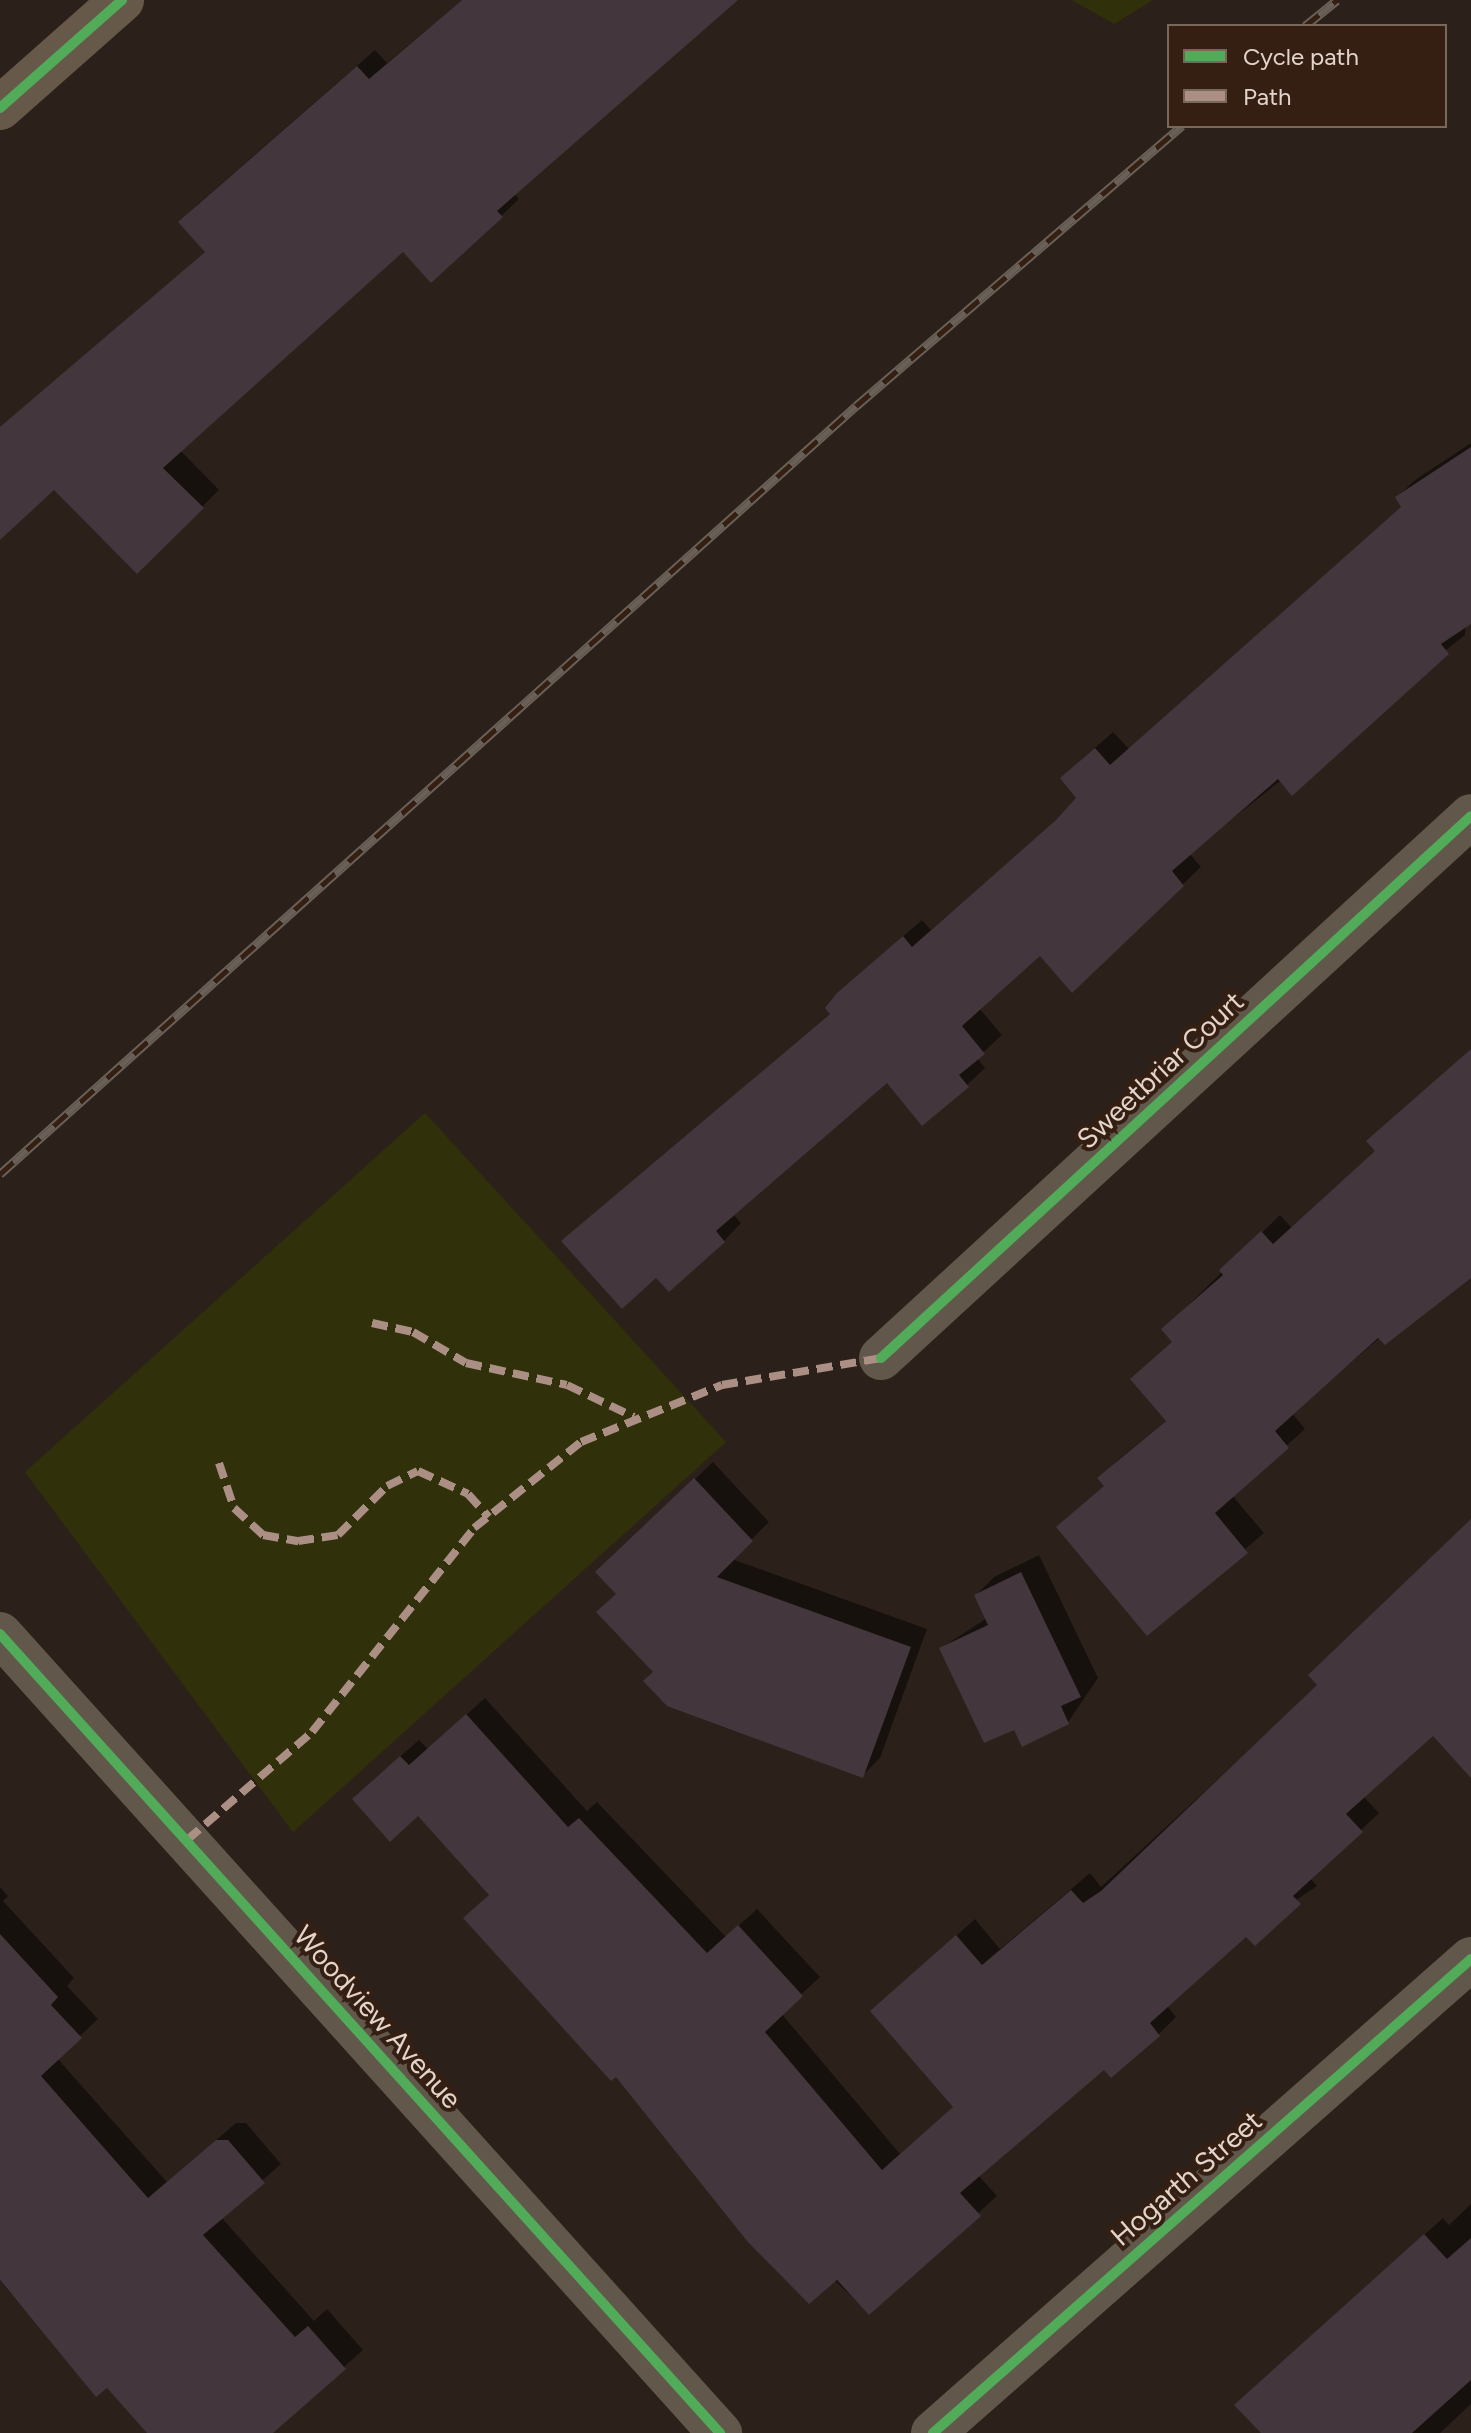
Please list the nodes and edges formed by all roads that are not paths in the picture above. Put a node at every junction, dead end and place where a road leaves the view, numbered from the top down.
1 (122, 0) edge
2 (0, 108) edge
3 (1471, 816) edge
4 (881, 1358) dead end
5 (0, 1634) edge
6 (1471, 1959) edge
7 (720, 2433) edge
8 (933, 2433) edge

1 - 2 street
3 - 4 street, Sweetbriar Court
5 - 7 street, Woodview Avenue
6 - 8 street, Hogarth Street

